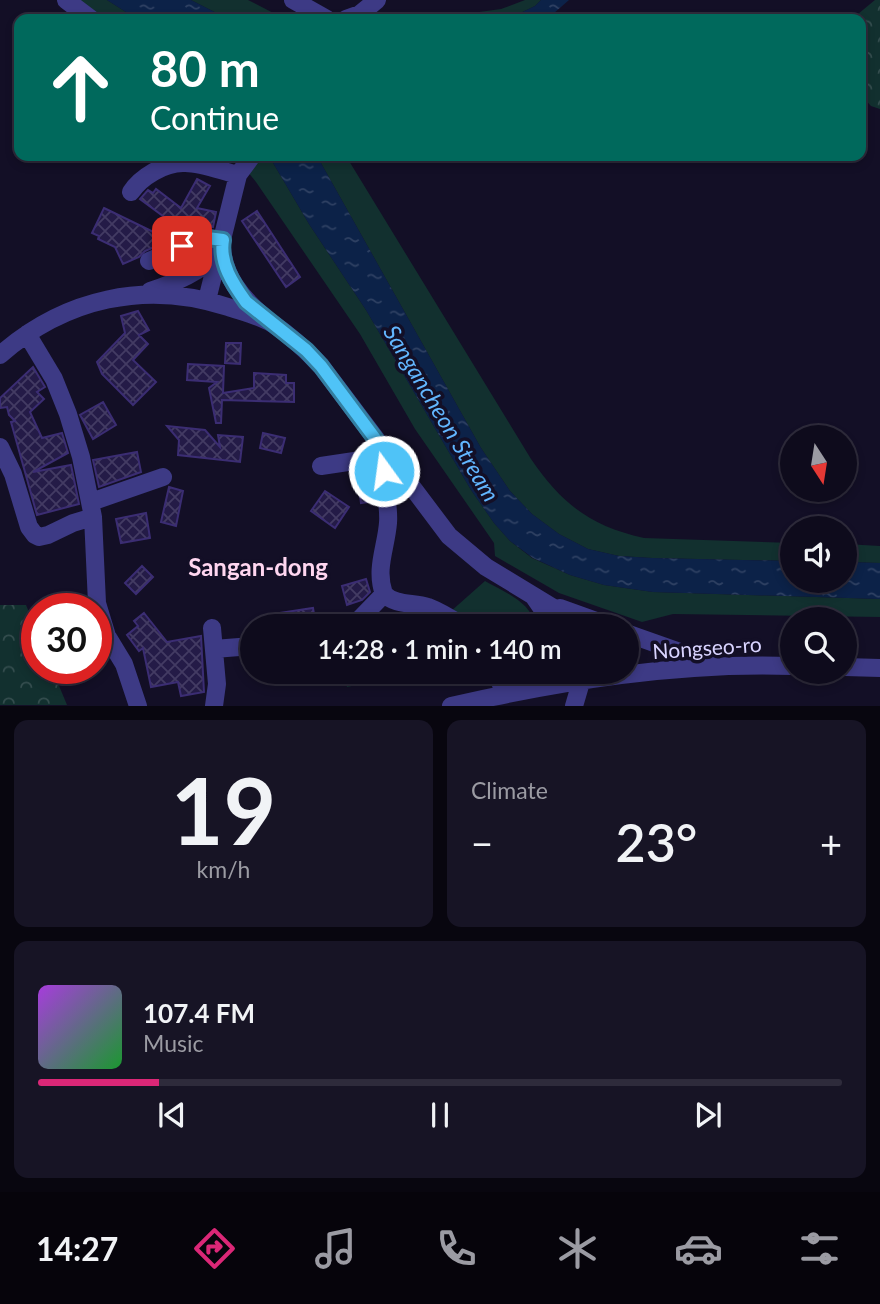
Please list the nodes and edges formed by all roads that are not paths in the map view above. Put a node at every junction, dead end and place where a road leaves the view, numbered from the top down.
1 (66, 0) edge
2 (293, 0) edge
3 (377, 0) edge
4 (84, 14) edge
5 (318, 14) edge
6 (360, 14) edge
7 (244, 165) edge
8 (131, 192) dead end
9 (222, 242) junction
10 (149, 261) dead end
11 (142, 294) junction
12 (207, 300) junction
13 (270, 322) junction
14 (27, 334) junction
15 (0, 355) edge
16 (0, 447) edge
17 (388, 456) junction
18 (321, 466) dead end
19 (163, 477) dead end
20 (92, 509) junction
21 (529, 593) junction
22 (384, 594) junction
23 (548, 604) junction
24 (365, 614) edge
25 (443, 614) edge
26 (545, 614) edge
27 (563, 614) edge
28 (576, 614) edge
29 (212, 628) dead end
30 (639, 638) edge
31 (240, 647) edge
32 (214, 649) junction
33 (732, 666) junction
34 (780, 666) edge
35 (857, 667) edge
36 (880, 668) edge
37 (639, 672) edge
38 (501, 684) edge
39 (523, 684) edge
40 (550, 684) edge
41 (581, 684) edge
42 (504, 694) junction
43 (138, 705) edge
44 (214, 705) edge
45 (451, 705) edge
46 (574, 705) edge

1 - 4 street
2 - 5 street
3 - 6 street
7 - 8 street
7 - 9 street
9 - 10 street
9 - 11 street
9 - 12 street
9 - 13 street
11 - 12 street
11 - 14 street
12 - 13 street
13 - 17 street
14 - 15 street
14 - 20 street
16 - 20 street
17 - 18 street
17 - 21 street
17 - 22 street
19 - 20 street
20 - 43 street
21 - 23 street
21 - 26 street
22 - 24 street
22 - 25 street
23 - 27 street
23 - 28 street
29 - 32 street
30 - 33 street
31 - 32 street
32 - 44 street
33 - 34 street, Nongseo-ro
33 - 37 street, Nongseo-ro
35 - 36 street
38 - 42 street
39 - 42 street
40 - 42 street, Nongseo-ro
41 - 46 street
42 - 45 street, Nongseo-ro

